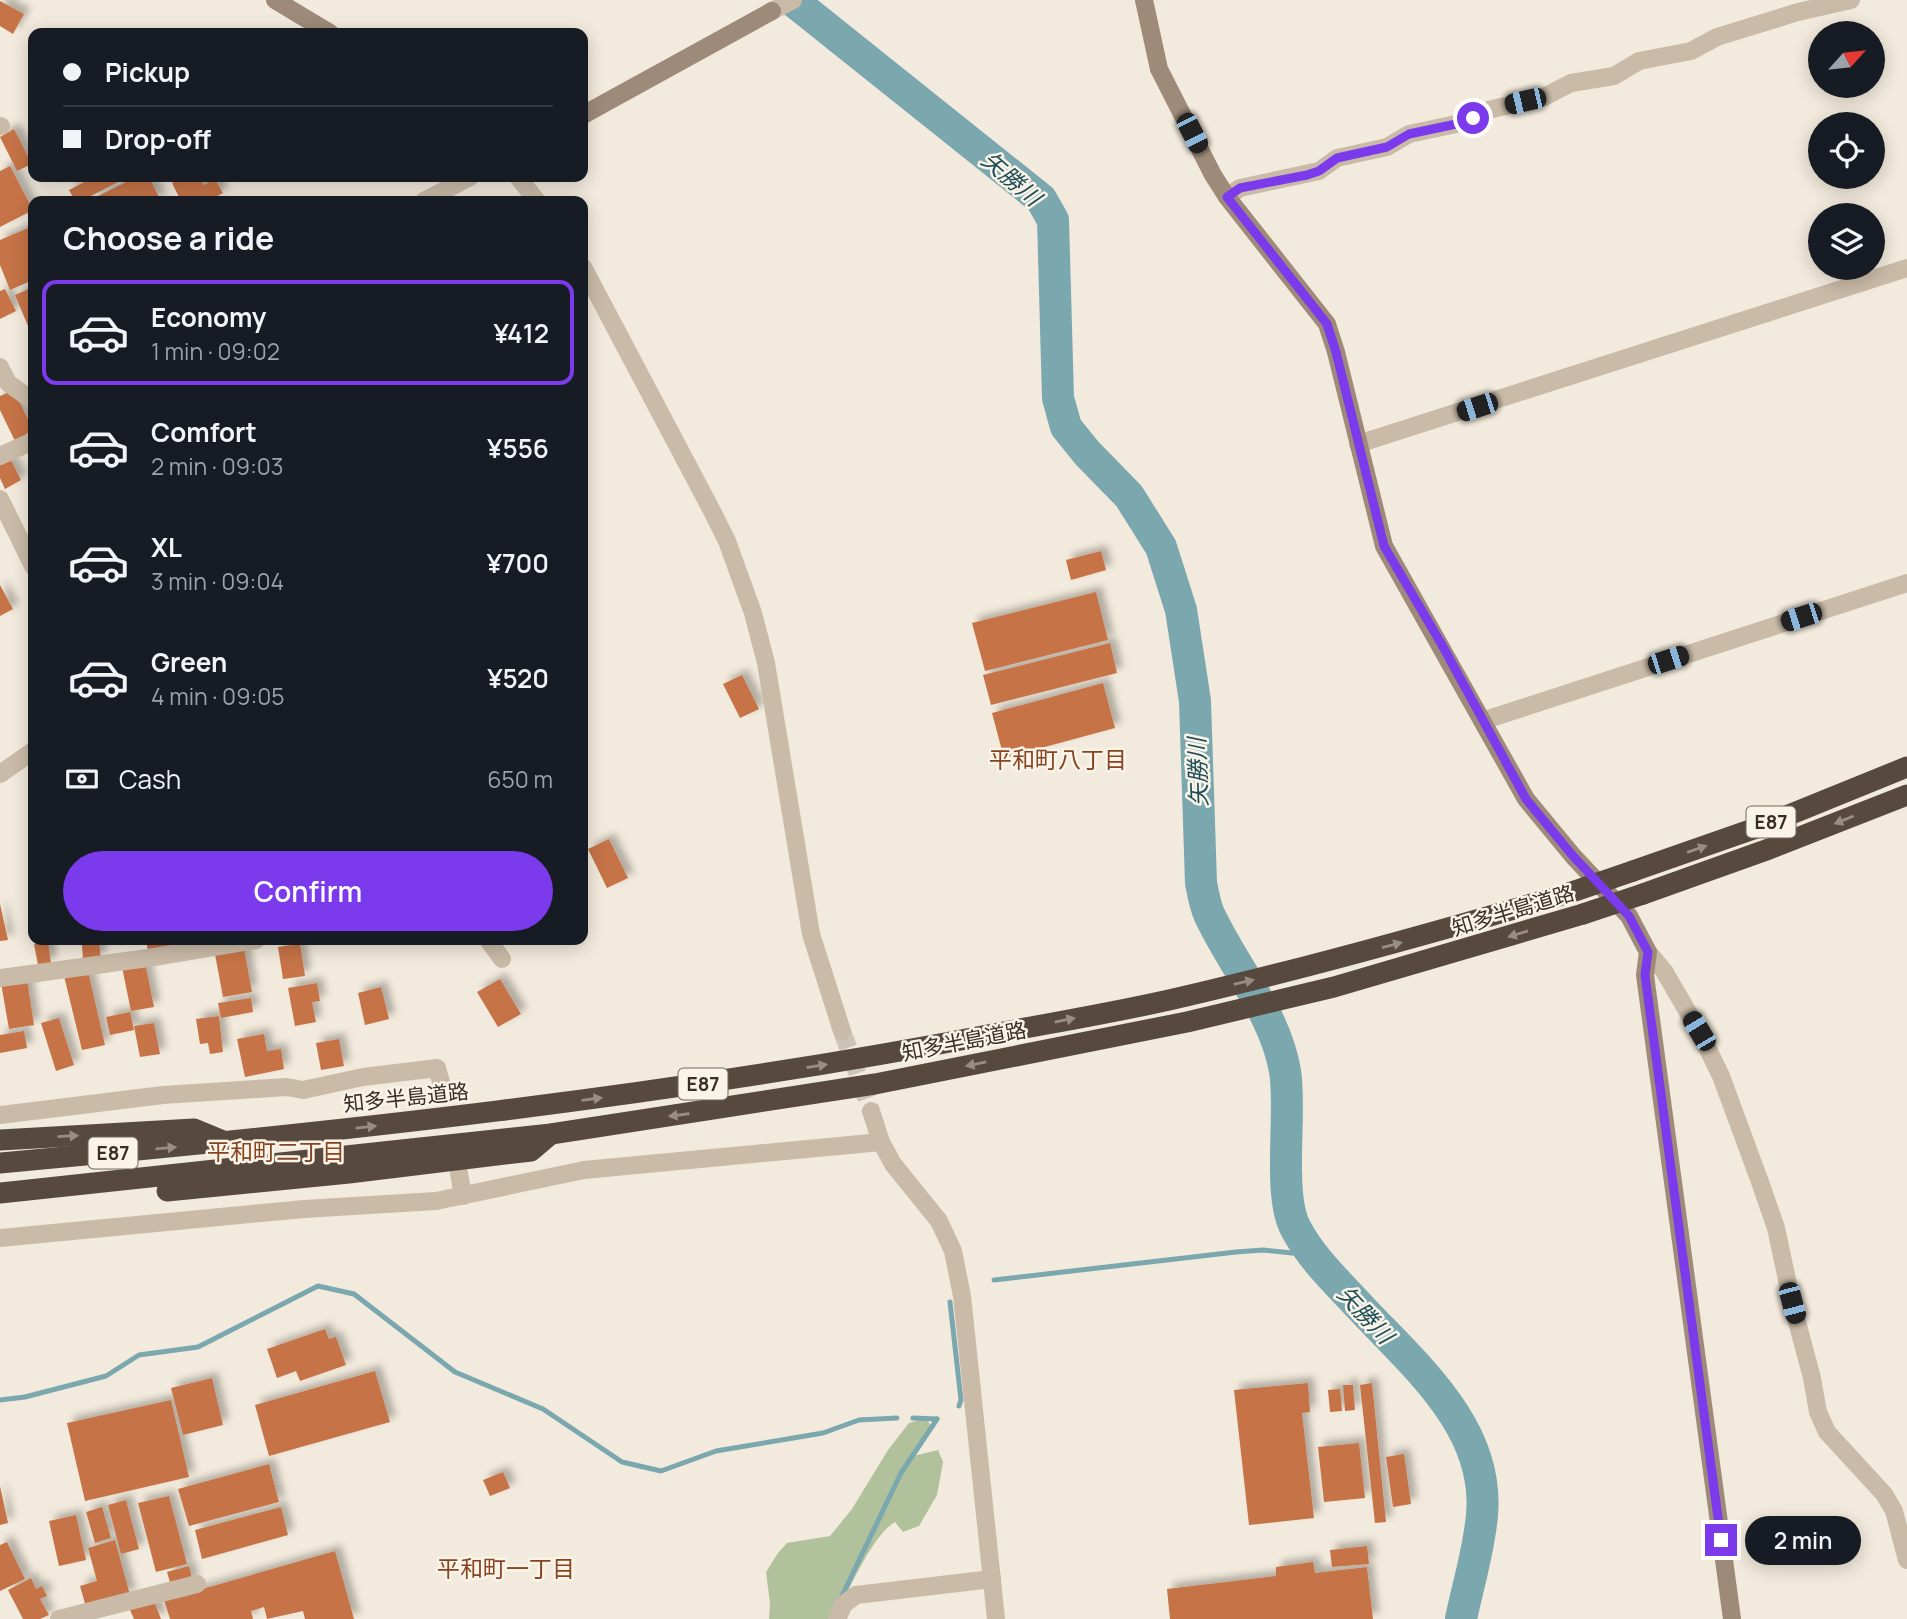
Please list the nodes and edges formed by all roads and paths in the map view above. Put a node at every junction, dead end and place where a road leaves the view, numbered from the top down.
1 (275, 0) edge
2 (793, 0) edge
3 (1144, 0) edge
4 (1851, 0) edge
5 (322, 28) edge
6 (588, 112) edge
7 (460, 182) edge
8 (522, 182) edge
9 (434, 196) edge
10 (533, 196) edge
11 (1227, 197) junction
12 (1907, 268) edge
13 (588, 276) edge
14 (0, 367) edge
15 (28, 397) edge
16 (28, 443) edge
17 (1358, 444) junction
18 (0, 456) edge
19 (0, 499) edge
20 (28, 538) edge
21 (1907, 583) edge
22 (1482, 720) junction
23 (28, 754) edge
24 (1907, 767) edge
25 (0, 774) edge
26 (1907, 794) edge
27 (197, 945) edge
28 (492, 945) edge
29 (1648, 952) junction
30 (502, 959) dead end
31 (0, 978) edge
32 (842, 1031) tunnel mouth
33 (441, 1082) dead end
34 (871, 1111) tunnel mouth
35 (0, 1115) edge
36 (551, 1134) junction
37 (0, 1140) edge
38 (225, 1142) junction
39 (881, 1142) junction
40 (0, 1163) edge
41 (459, 1173) tunnel mouth
42 (0, 1193) edge
43 (463, 1196) junction
44 (0, 1208) edge
45 (0, 1238) edge
46 (1907, 1560) edge
47 (992, 1579) junction
48 (197, 1584) dead end
49 (59, 1619) edge
50 (837, 1619) edge
51 (996, 1619) edge
52 (1732, 1619) edge

1 - 5 street
2 - 6 street
3 - 11 street
4 - 11 street
7 - 9 street
8 - 10 street
11 - 17 street
12 - 17 street
13 - 32 street
14 - 15 street
16 - 18 street
17 - 22 street
19 - 20 street
21 - 22 street
22 - 29 street
23 - 25 street
38 -> 24 highway, 知多半島道路 / E87, bridge
26 -> 36 highway, 知多半島道路 / E87, bridge
27 - 31 street
28 - 30 street
29 - 46 street
29 - 52 street
33 - 35 street
34 - 39 street
36 - 42 highway, 知多半島道路 / E87
36 - 44 highway
37 -> 38 highway
40 -> 38 highway, 知多半島道路 / E87
39 - 43 street
39 - 47 street
41 - 43 street
43 - 45 street
47 - 50 street
47 - 51 street
48 - 49 street

